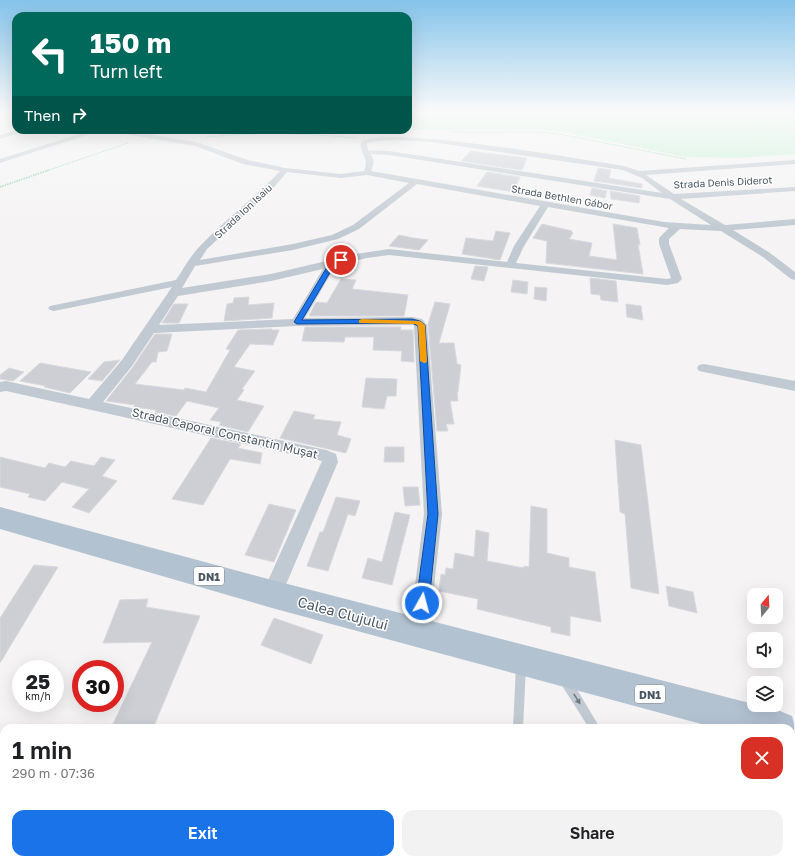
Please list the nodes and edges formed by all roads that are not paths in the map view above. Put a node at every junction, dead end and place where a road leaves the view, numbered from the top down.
1 (31, 151) edge
2 (216, 151) edge
3 (509, 151) edge
4 (367, 152) joint
5 (0, 161) edge
6 (795, 162) edge
7 (285, 170) junction
8 (368, 173) junction
9 (639, 173) junction
10 (415, 182) junction
11 (795, 189) edge
12 (673, 197) junction
13 (545, 205) junction
14 (795, 222) edge
15 (677, 226) junction
16 (722, 228) junction
17 (332, 263) junction
18 (191, 264) junction
19 (795, 264) edge
20 (510, 265) junction
21 (782, 266) junction
22 (795, 277) edge
23 (177, 288) junction
24 (54, 308) dead end
25 (297, 322) junction
26 (150, 329) junction
27 (704, 368) dead end
28 (795, 386) edge
29 (0, 387) edge
30 (93, 404) junction
31 (0, 518) edge
32 (272, 594) junction
33 (419, 633) junction
34 (521, 659) junction
35 (559, 670) junction
36 (744, 723) edge
37 (518, 724) edge
38 (593, 724) edge

1 - 5 street
2 - 7 street, Strada Ion Isaiu
3 - 9 street
4 - 8 street
4 - 12 street, Strada Denis Diderot
6 - 9 street
7 - 8 street, Strada Bethlen Gábor
7 - 18 street, Strada Ion Isaiu
8 - 10 street, Strada Bethlen Gábor
9 - 12 street
10 - 13 street, Strada Bethlen Gábor
10 - 18 street
11 - 12 street, Strada Denis Diderot
12 - 16 street
13 - 15 street, Strada Bethlen Gábor
13 - 20 street
14 - 16 street, Strada Bethlen Gábor
15 - 16 street, Strada Bethlen Gábor
15 - 20 street
16 - 21 street
17 - 20 street
17 - 23 street
17 - 25 street
18 - 23 street, Strada Ion Isaiu
19 - 21 street
21 - 22 street
23 - 24 street
23 - 26 street
25 - 26 street
25 - 33 street
26 - 30 street
27 - 28 street
29 - 30 street, Strada Caporal Constantin Mușat
30 - 32 street, Strada Caporal Constantin Mușat
31 - 32 main road, Calea Clujului / DN1
32 - 33 main road, Calea Clujului / DN1
33 - 34 main road, Calea Clujului / DN1
34 - 35 main road, Calea Clujului / DN1
34 - 37 lane
35 - 36 main road, Calea Clujului / DN1
35 -> 38 lane

